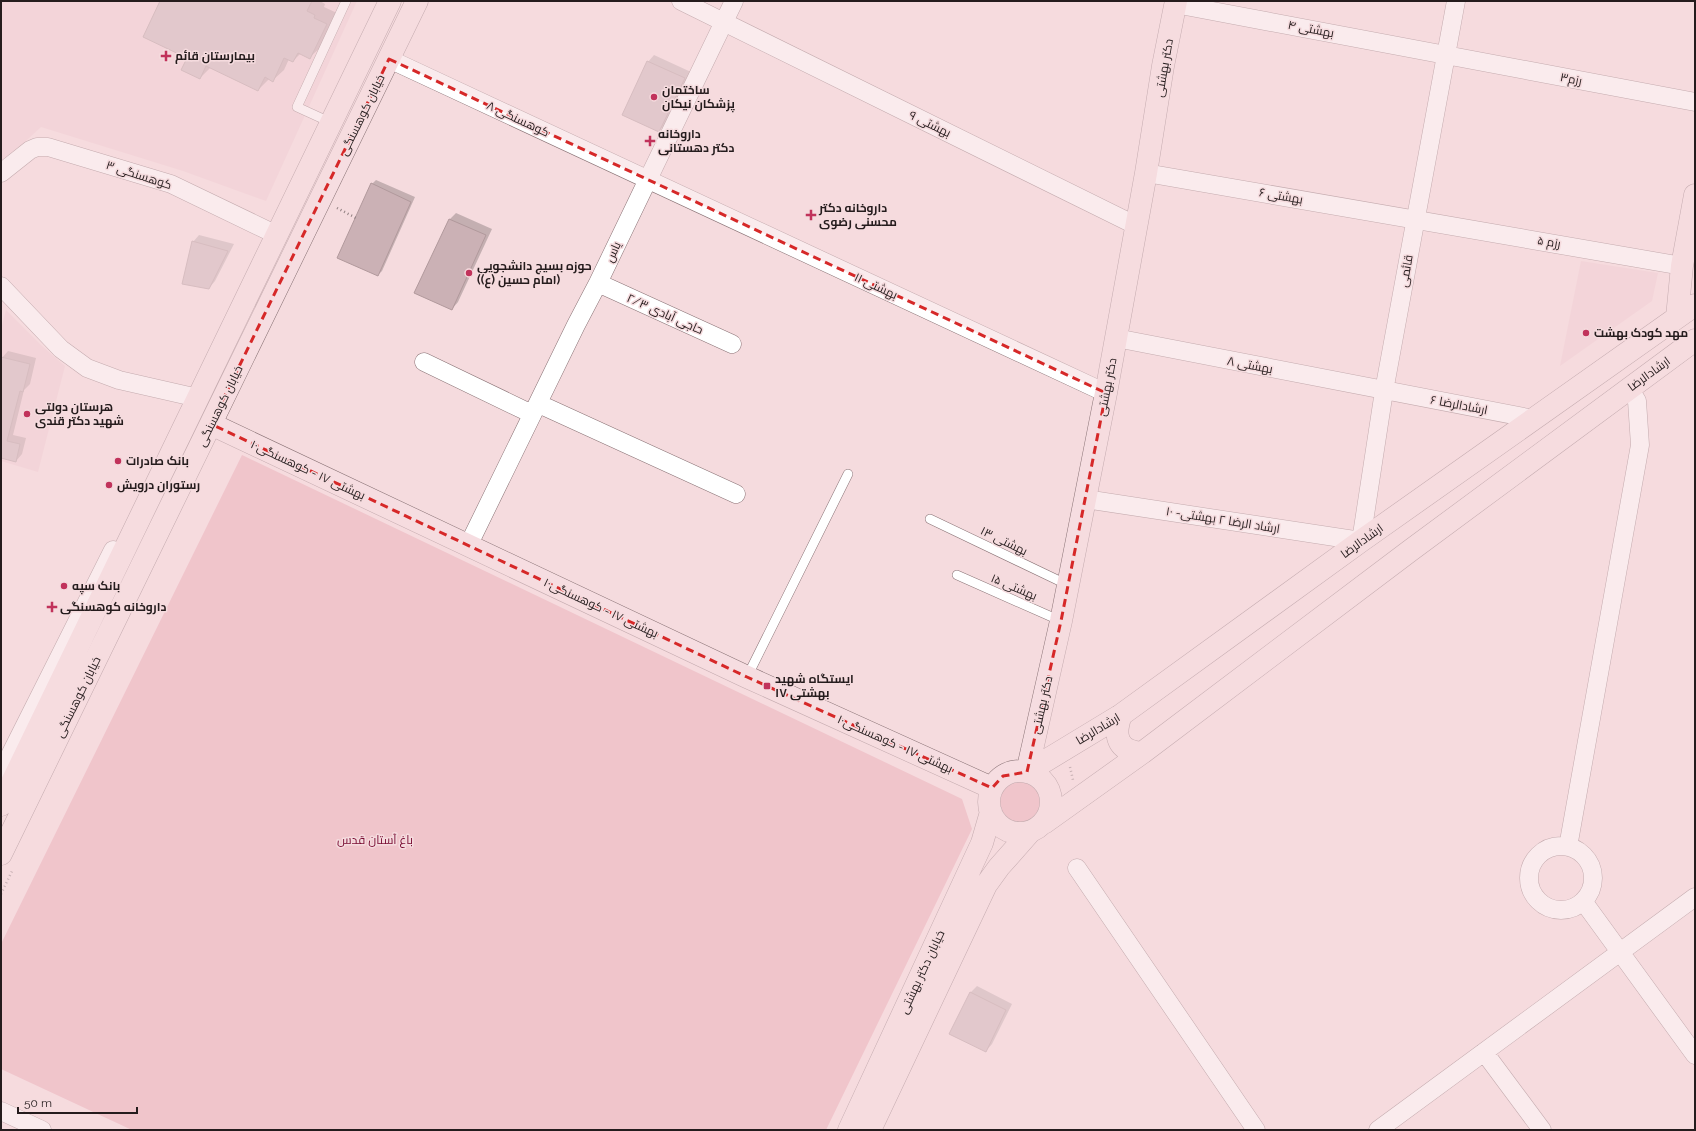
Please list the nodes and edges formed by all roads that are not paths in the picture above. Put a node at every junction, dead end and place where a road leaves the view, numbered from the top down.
1 (346, 1) edge
2 (390, 1) edge
3 (417, 1) edge
4 (681, 1) edge
5 (734, 1) edge
6 (1456, 1) edge
7 (1176, 2) edge
8 (724, 22) junction
9 (1446, 55) junction
10 (389, 59) junction
11 (1695, 102) edge
12 (332, 123) junction
13 (1, 173) edge
14 (1146, 173) junction
15 (647, 179) junction
16 (1695, 195) edge
17 (1416, 219) junction
18 (1137, 226) junction
19 (277, 236) junction
20 (1682, 266) junction
21 (598, 284) junction
22 (1, 286) edge
23 (1695, 305) edge
24 (1677, 317) junction
25 (1116, 338) junction
26 (1695, 340) edge
27 (732, 344) dead end
28 (424, 362) dead end
29 (1629, 388) junction
30 (1384, 391) junction
31 (1106, 393) junction
32 (194, 398) junction
33 (535, 409) junction
34 (1534, 419) junction
35 (211, 424) junction
36 (848, 474) dead end
37 (736, 494) dead end
38 (1085, 499) junction
39 (930, 519) dead end
40 (1361, 541) junction
41 (468, 546) junction
42 (957, 575) dead end
43 (1068, 585) junction
44 (1061, 620) junction
45 (747, 677) junction
46 (1121, 715) junction
47 (15, 746) edge
48 (1142, 753) junction
49 (1026, 772) junction
50 (1, 773) edge
51 (992, 788) junction
52 (1, 805) edge
53 (991, 812) junction
54 (1037, 827) junction
55 (1568, 847) junction
56 (1, 854) edge
57 (1077, 868) dead end
58 (1695, 897) edge
59 (1583, 901) junction
60 (1620, 952) junction
61 (1484, 1052) junction
62 (1695, 1055) edge
63 (1, 1111) edge
64 (42, 1130) edge
65 (849, 1130) edge
66 (870, 1130) edge
67 (1256, 1130) edge
68 (1378, 1130) edge
69 (1542, 1130) edge

1 - 12 lane
2 - 12 street, خیابان کوهسنگی
3 - 10 street, خیابان کوهسنگی
4 - 8 street, بهشتی ۹
5 - 8 street, یاس
6 - 9 street, قائمی
7 - 9 street, بهشتی ۴
7 - 14 street, دکتر بهشتی
8 - 15 street, یاس
8 - 18 street, بهشتی ۹
9 - 11 street, رزم۳
9 - 17 street, قائمی
10 - 15 street, کوهسنگی ۸
10 - 35 street, خیابان کوهسنگی
12 - 19 street, خیابان کوهسنگی
13 - 19 street, کوهسنگی ۳
14 - 17 street, بهشتی ۶
14 - 18 street, دکتر بهشتی
15 - 21 street, یاس
15 - 31 street, بهشتی ۱۱
16 - 20 street
17 - 20 street, رزم ۵
17 - 30 street, قائمی
18 - 25 street, دکتر بهشتی
19 - 32 street, خیابان کوهسنگی
20 - 24 street
21 - 27 street, حاجی آبادی ۲/۳
21 - 33 street, یاس
22 - 32 street
23 - 24 street, ارشادالرضا
24 - 34 street, ارشادالرضا
25 - 30 street, بهشتی ۸
25 - 31 street, دکتر بهشتی
26 - 29 street, ارشادالرضا
28 - 33 street
29 - 48 street, ارشادالرضا
29 - 55 street
30 - 34 street, ارشادالرضا ۶
30 - 40 street, قائمی
31 - 38 street, دکتر بهشتی
32 - 47 street, خیابان کوهسنگی
33 - 37 street
33 - 41 street, یاس
34 - 40 street, ارشادالرضا
35 - 41 street, بهشتی ۱۷ - کوهسنگی۱۰
35 - 56 street, خیابان کوهسنگی
36 - 45 lane
38 - 40 street, ارشاد الرضا ۲ بهشتی- ۱۰
38 - 43 street, دکتر بهشتی
39 - 43 lane, بهشتی ۱۳
40 - 46 street, ارشادالرضا
41 - 45 street, بهشتی ۱۷ - کوهسنگی۱۰
42 - 44 lane, بهشتی ۱۵
43 - 44 street, دکتر بهشتی
44 - 49 street, دکتر بهشتی
45 - 51 street, بهشتی ۱۷ - کوهسنگی۱۰
46 - 48 street
46 - 49 street, ارشادالرضا
47 - 50 street
47 - 52 street, خیابان کوهسنگی
48 - 54 street, ارشادالرضا
49 - 51 street
49 - 54 street
51 - 53 street
53 - 54 street
53 - 65 street, خیابان دکتر بهشتی
54 - 66 street, خیابان دکتر بهشتی
55 - 59 street
55 - 59 street
57 - 67 street
58 - 60 street
59 - 60 street
60 - 61 street
60 - 62 street
61 - 68 street
61 - 69 street
63 - 64 street

